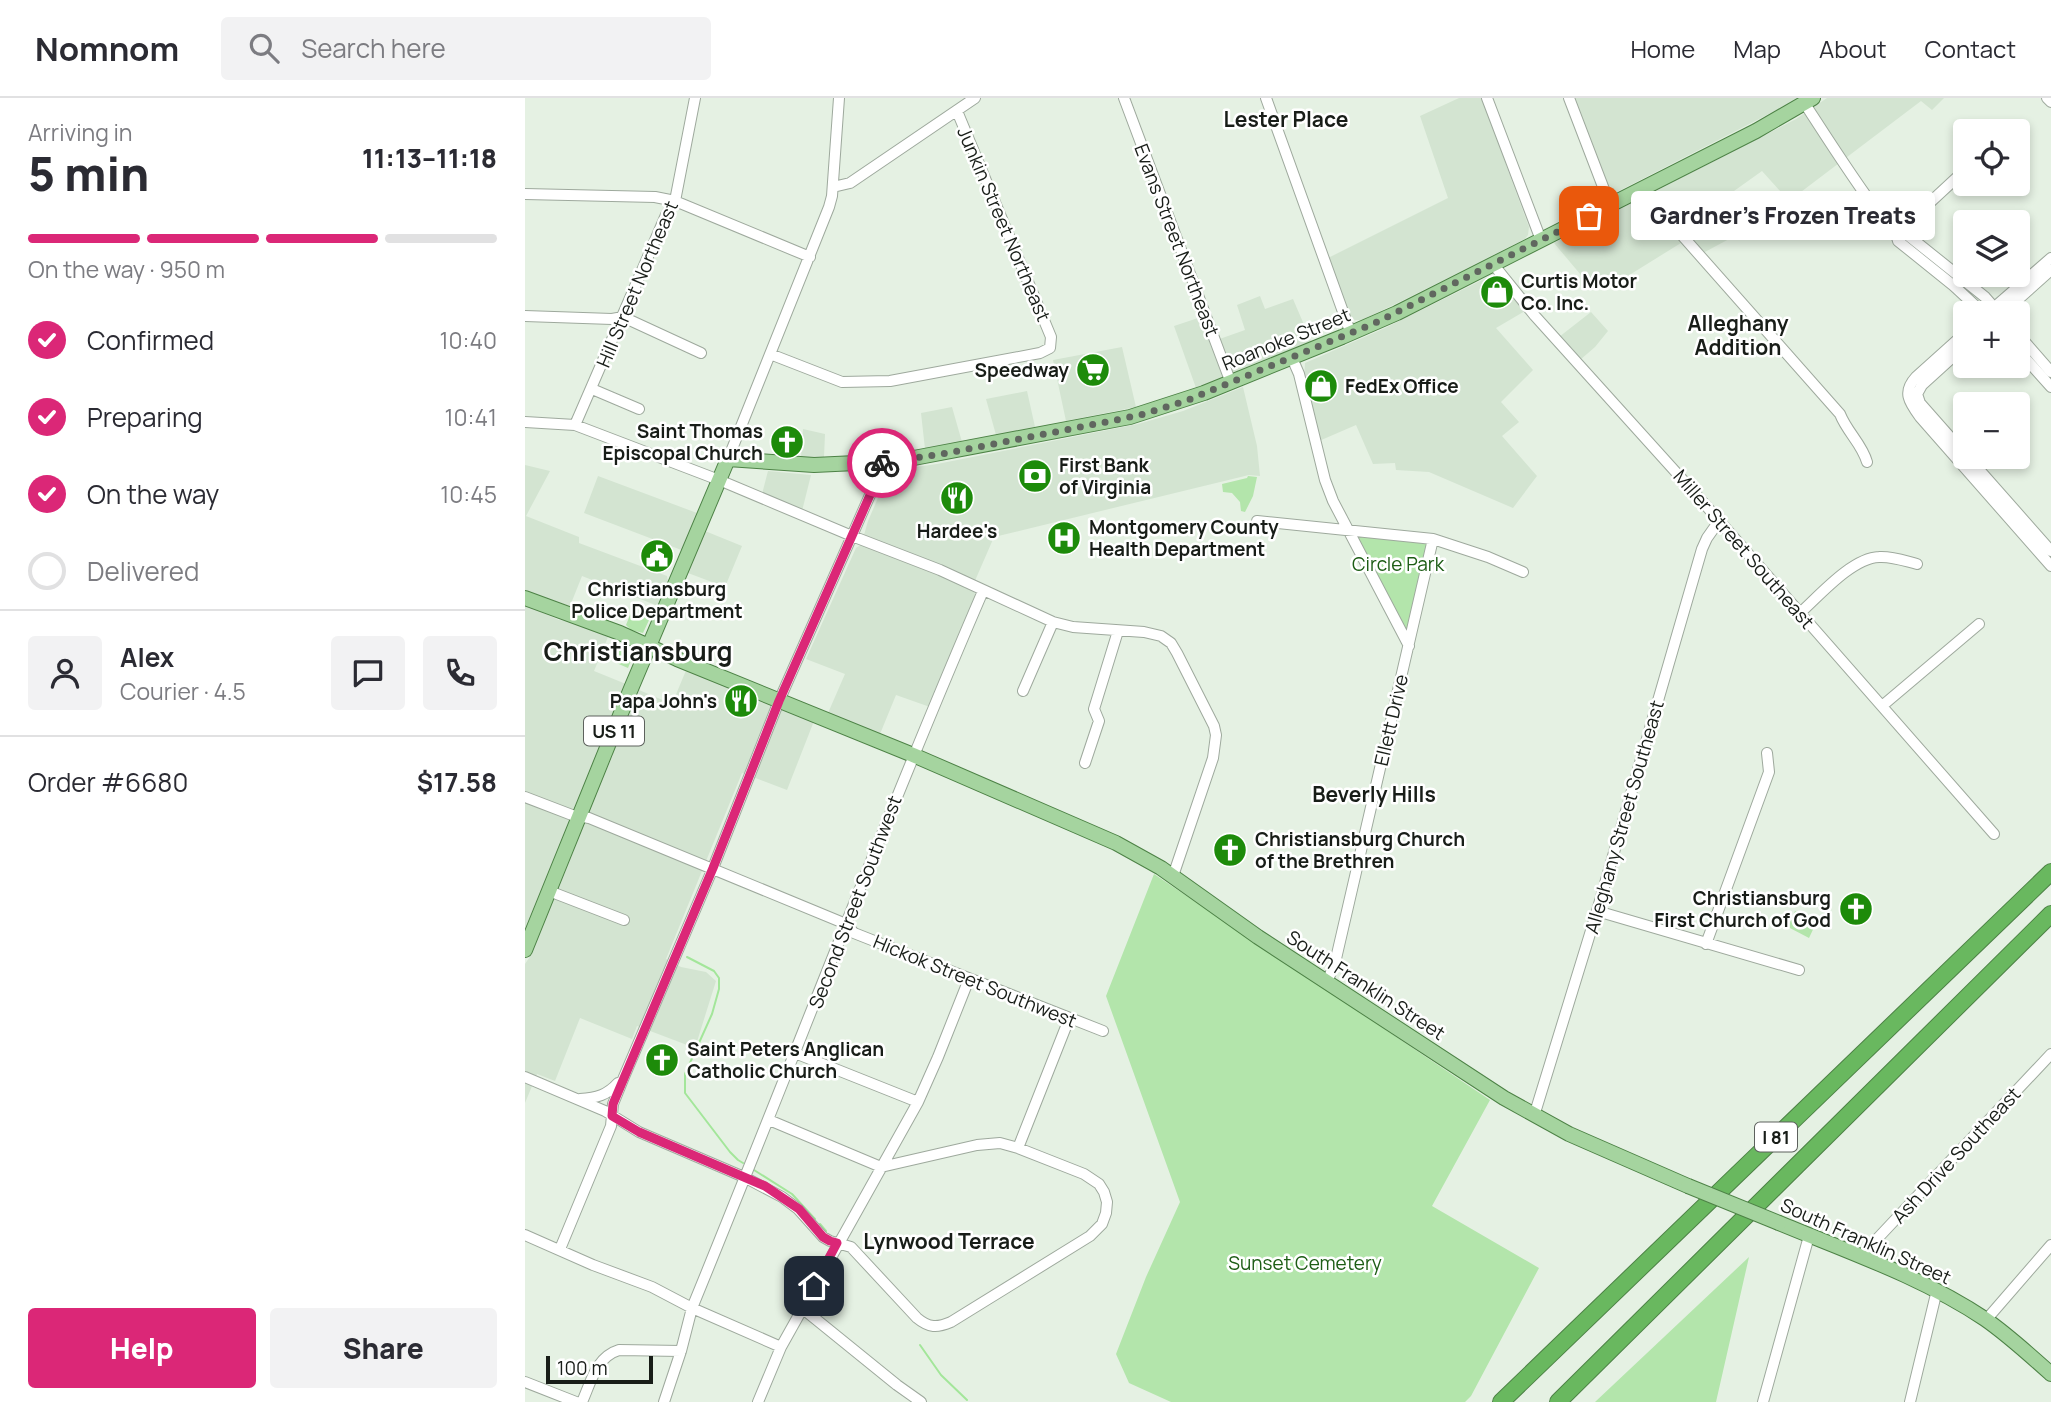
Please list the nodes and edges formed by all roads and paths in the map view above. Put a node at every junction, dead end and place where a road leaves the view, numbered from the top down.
1 (695, 98) edge
2 (839, 98) edge
3 (975, 98) edge
4 (1124, 98) edge
5 (1266, 98) edge
6 (1487, 98) edge
7 (1569, 98) edge
8 (2047, 98) edge
9 (1809, 101) edge
10 (2051, 102) edge
11 (957, 111) junction
12 (1953, 181) edge
13 (832, 187) junction
14 (1641, 189) junction
15 (525, 194) edge
16 (675, 201) junction
17 (1610, 205) junction
18 (1897, 233) junction
19 (1541, 240) junction
20 (810, 257) junction
21 (2051, 258) edge
22 (1493, 264) junction
23 (2051, 270) edge
24 (1976, 301) edge
25 (2005, 301) edge
26 (2008, 301) edge
27 (525, 316) edge
28 (623, 317) junction
29 (1351, 334) junction
30 (1953, 344) edge
31 (2030, 348) edge
32 (701, 353) dead end
33 (770, 354) junction
34 (1953, 357) edge
35 (1292, 358) junction
36 (2030, 363) edge
37 (2051, 372) edge
38 (1231, 383) junction
39 (2051, 387) edge
40 (592, 389) junction
41 (1912, 395) junction
42 (639, 409) dead end
43 (525, 422) edge
44 (575, 425) junction
45 (1953, 440) edge
46 (728, 459) junction
47 (1867, 462) dead end
48 (877, 463) junction
49 (1978, 469) edge
50 (719, 480) junction
51 (1257, 521) dead end
52 (1719, 522) junction
53 (1349, 529) junction
54 (852, 536) junction
55 (1433, 539) junction
56 (2051, 551) edge
57 (1917, 565) dead end
58 (2051, 566) edge
59 (1523, 572) dead end
60 (983, 591) junction
61 (525, 598) edge
62 (1800, 613) junction
63 (1052, 622) junction
64 (1979, 624) dead end
65 (1118, 631) junction
66 (1409, 646) junction
67 (649, 648) junction
68 (1023, 691) dead end
69 (779, 701) junction
70 (1882, 706) junction
71 (1767, 753) dead end
72 (913, 755) junction
73 (1085, 763) dead end
74 (525, 797) edge
75 (580, 816) junction
76 (1994, 834) dead end
77 (713, 868) junction
78 (2051, 872) edge
79 (1173, 876) junction
80 (549, 891) junction
81 (1597, 911) junction
82 (2051, 914) edge
83 (624, 920) dead end
84 (846, 924) junction
85 (1706, 944) junction
86 (525, 948) edge
87 (1799, 970) dead end
88 (969, 979) junction
89 (1327, 982) junction
90 (1069, 1019) junction
91 (1103, 1031) dead end
92 (795, 1053) junction
93 (2051, 1054) edge
94 (525, 1077) edge
95 (624, 1077) junction
96 (577, 1099) junction
97 (918, 1102) junction
98 (612, 1116) junction
99 (1534, 1116) junction
100 (769, 1120) junction
101 (1018, 1148) junction
102 (881, 1167) junction
103 (744, 1177) junction
104 (525, 1235) edge
105 (1809, 1236) junction
106 (837, 1243) junction
107 (2051, 1245) edge
108 (560, 1249) junction
109 (1861, 1256) junction
110 (1937, 1290) junction
111 (692, 1308) junction
112 (802, 1308) junction
113 (1986, 1320) junction
114 (781, 1347) junction
115 (681, 1352) junction
116 (2051, 1374) edge
117 (525, 1382) edge
118 (576, 1402) edge
119 (582, 1402) edge
120 (664, 1402) edge
121 (758, 1402) edge
122 (921, 1402) edge
123 (1501, 1402) edge
124 (1558, 1402) edge
125 (1763, 1402) edge
126 (1910, 1402) edge

1 - 16 street, Hill Street Northeast
2 - 13 street
3 - 11 street
4 - 38 street, Evans Street Northeast
5 - 29 street
6 - 19 street
7 - 17 street
8 - 10 street
9 - 14 main road, Roanoke Street
9 - 18 street
11 - 13 street
11 - 33 street, Junkin Street Northeast
12 - 18 street
13 - 20 street
14 - 17 main road, Roanoke Street
14 - 47 street
15 - 16 street
16 - 20 street
16 - 28 street, Hill Street Northeast
17 - 19 main road, Roanoke Street
18 - 24 street
19 - 22 main road, Roanoke Street
20 - 33 street
21 - 25 street
22 - 29 main road, Roanoke Street
22 - 52 street, Miller Street Southeast
23 - 26 street
27 - 28 street
28 - 32 street
28 - 40 street, Hill Street Northeast
29 - 35 main road, Roanoke Street
30 - 41 street
31 - 37 street
33 - 46 street
34 - 41 street
35 - 38 main road, Roanoke Street
35 - 53 street
36 - 39 street
38 - 48 main road, Roanoke Street
40 - 42 street
40 - 44 street, Hill Street Northeast
41 - 45 street
41 - 58 street
43 - 44 street
44 - 50 street
46 - 48 main road, Roanoke Street
46 - 50 main road, US 11
48 - 54 street
49 - 56 street
50 - 54 street
50 - 67 main road, US 11
51 - 53 street
52 - 62 street, Miller Street Southeast
52 - 81 street, Alleghany Street Southeast
53 - 55 street
53 - 66 street
54 - 60 street
54 - 69 street
55 - 59 street
55 - 66 street, Ellett Drive
57 - 62 street
60 - 63 street
60 - 72 street, Second Street Southwest
61 - 67 main road, South Franklin Street
62 - 70 street, Miller Street Southeast
63 - 65 street
63 - 68 street
64 - 70 street
65 - 73 street
65 - 79 street
66 - 89 street, Ellett Drive
67 - 69 main road, South Franklin Street
67 - 75 main road, US 11
69 - 72 main road, South Franklin Street
69 - 77 street
70 - 76 street, Miller Street Southeast
71 - 85 street
72 - 79 main road, South Franklin Street
72 - 84 street, Second Street Southwest
74 - 75 street, Hickok Street Southwest
75 - 77 street, Hickok Street Southwest
75 - 80 main road, US 11
77 - 84 street, Hickok Street Southwest
77 - 95 street
78 - 123 highway, I 81
79 - 89 main road, South Franklin Street
80 - 83 street
80 - 86 main road, US 11
81 - 85 street
81 - 99 street, Alleghany Street Southeast
82 - 124 highway, I 81
84 - 88 street, Hickok Street Southwest
84 - 92 street, Second Street Southwest
85 - 87 street
88 - 90 street, Hickok Street Southwest
88 - 97 street
89 - 99 main road, South Franklin Street
90 - 91 street, Hickok Street Southwest
90 - 101 street
92 - 97 street
92 - 100 street, Second Street Southwest
93 - 109 street, Ash Drive Southeast
94 - 96 street
95 - 96 street
95 - 98 street
96 - 98 street
97 - 102 street
98 - 103 street
98 - 108 street
99 - 105 main road, South Franklin Street, bridge
100 - 102 street
100 - 103 street, Second Street Southwest
101 - 102 street
101 - 106 street
102 - 106 street
103 - 106 street
103 - 111 street, Second Street Southwest
104 - 108 street
105 - 109 main road, South Franklin Street
105 - 125 street
106 - 112 street
107 - 113 street
108 - 111 street
109 - 110 main road, South Franklin Street
110 - 113 main road, South Franklin Street
110 - 126 street
111 - 114 street
111 - 115 street, Second Street Southwest
112 - 114 street
112 - 122 street
113 - 116 main road, South Franklin Street
114 - 121 street
115 - 119 street
115 - 120 street, Second Street Southwest
117 - 118 street

